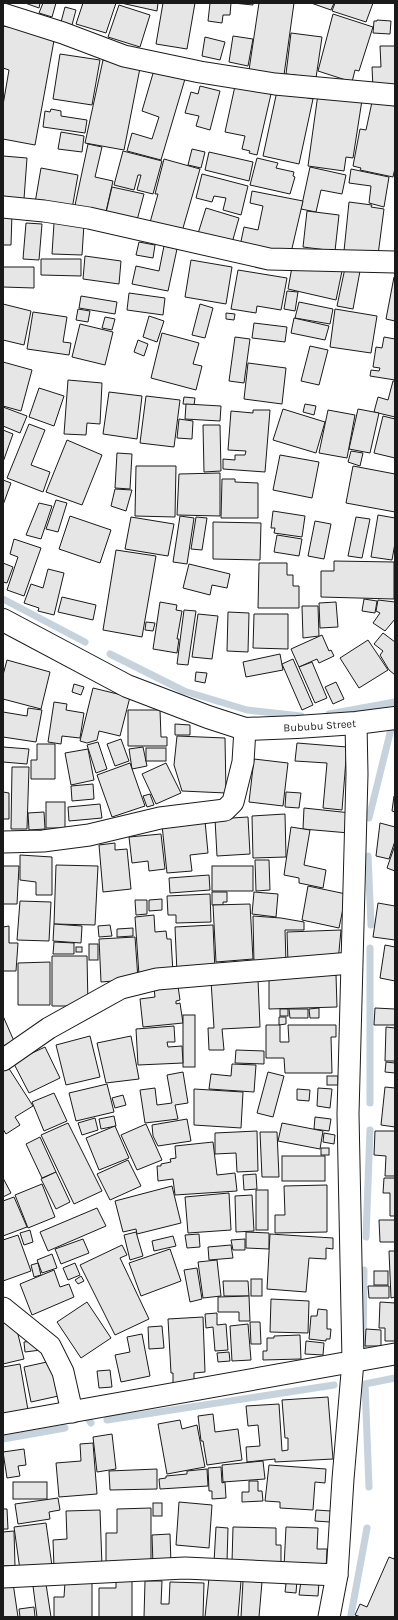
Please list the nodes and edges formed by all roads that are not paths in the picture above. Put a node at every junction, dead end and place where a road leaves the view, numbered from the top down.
1 (3, 14) edge
2 (395, 95) edge
3 (3, 207) edge
4 (395, 262) edge
5 (3, 620) edge
6 (395, 718) edge
7 (356, 723) junction
8 (244, 729) junction
9 (3, 842) edge
10 (352, 963) junction
11 (3, 1060) edge
12 (3, 1308) edge
13 (395, 1354) edge
14 (353, 1362) junction
15 (72, 1412) junction
16 (3, 1424) edge
17 (337, 1576) junction
18 (3, 1577) edge
19 (329, 1617) edge

1 - 2 street
3 - 4 street
5 - 8 street
6 - 7 street, Bububu Street
7 - 8 street, Bububu Street
7 - 10 street
8 - 9 street
10 - 11 street
10 - 14 street
12 - 15 street
13 - 14 street
14 - 15 street
14 - 17 street
15 - 16 street
17 - 18 street
17 - 19 street

